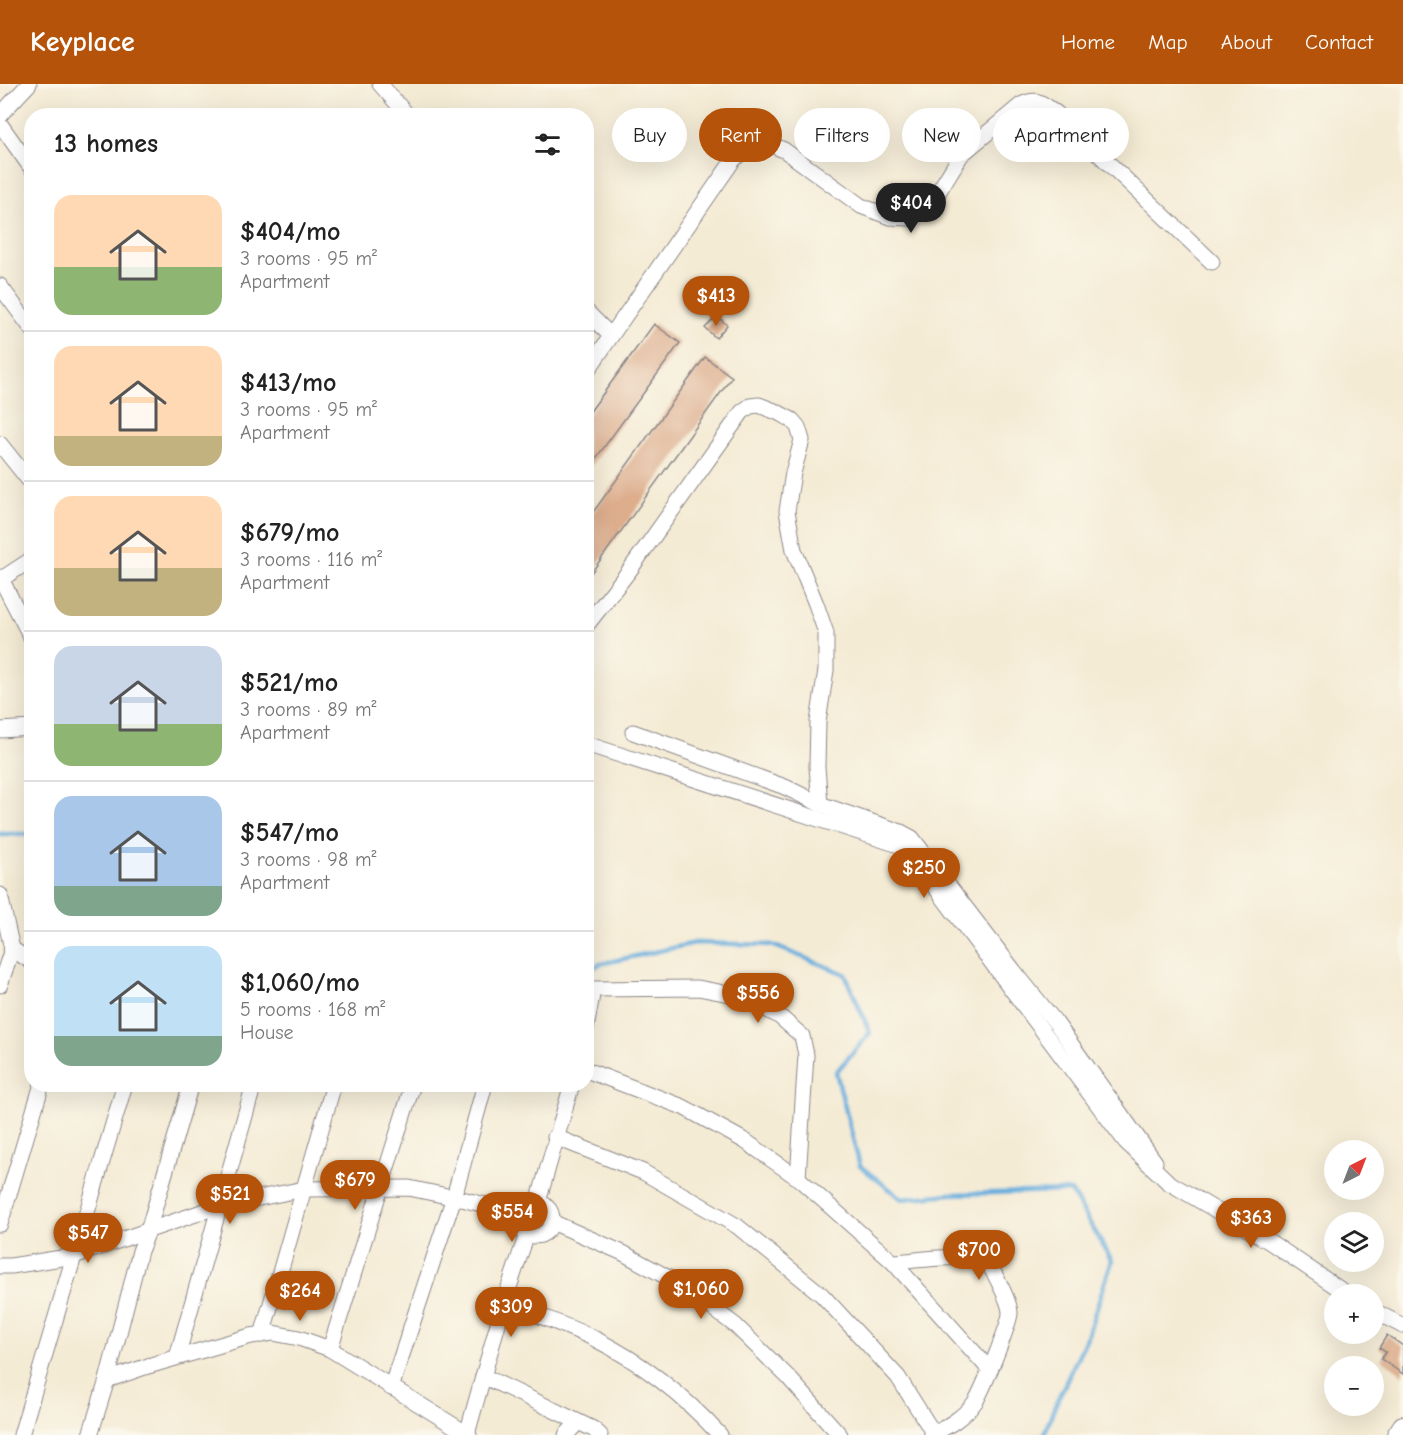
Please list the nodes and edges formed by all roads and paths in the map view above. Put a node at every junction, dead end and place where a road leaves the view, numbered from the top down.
1 (29, 84) edge
2 (380, 84) edge
3 (401, 108) edge
4 (0, 115) edge
5 (0, 124) edge
6 (24, 157) edge
7 (1212, 262) dead end
8 (0, 286) edge
9 (24, 318) edge
10 (594, 320) edge
11 (611, 336) junction
12 (594, 361) edge
13 (0, 444) edge
14 (24, 474) edge
15 (24, 564) edge
16 (1, 579) edge
17 (594, 616) edge
18 (24, 624) edge
19 (24, 728) edge
20 (0, 730) edge
21 (633, 732) dead end
22 (594, 747) edge
23 (820, 804) junction
24 (0, 895) edge
25 (12, 949) junction
26 (24, 957) edge
27 (0, 985) edge
28 (594, 991) edge
29 (594, 1073) edge
30 (40, 1092) edge
31 (123, 1092) edge
32 (189, 1092) edge
33 (252, 1092) edge
34 (332, 1092) edge
35 (410, 1092) edge
36 (483, 1092) edge
37 (569, 1092) edge
38 (555, 1137) junction
39 (798, 1178) junction
40 (1168, 1182) junction
41 (379, 1188) junction
42 (304, 1189) junction
43 (454, 1197) junction
44 (537, 1202) junction
45 (219, 1206) junction
46 (519, 1214) junction
47 (552, 1222) junction
48 (0, 1224) edge
49 (148, 1231) junction
50 (527, 1234) junction
51 (74, 1256) junction
52 (893, 1262) junction
53 (0, 1266) edge
54 (1332, 1284) edge
55 (504, 1302) junction
56 (1384, 1316) edge
57 (1403, 1326) edge
58 (262, 1335) junction
59 (330, 1349) junction
60 (177, 1357) junction
61 (989, 1369) junction
62 (483, 1376) junction
63 (107, 1380) junction
64 (391, 1388) junction
65 (578, 1422) junction
66 (1403, 1426) edge
67 (468, 1434) edge
68 (933, 1434) edge
69 (21, 1435) edge
70 (90, 1435) edge
71 (566, 1435) edge
72 (600, 1435) edge
73 (720, 1435) edge
74 (840, 1435) edge
75 (1397, 1435) edge

1 - 4 street
2 - 3 street
5 - 6 street
7 - 11 street
8 - 9 street
10 - 11 street
11 - 12 street
13 - 14 street
15 - 16 street
16 - 18 street
17 - 23 street
19 - 20 street
21 - 23 street
22 - 40 street
23 - 40 street
24 - 25 street
25 - 26 street
25 - 27 street
28 - 39 street
29 - 39 street
30 - 48 street
31 - 51 street
32 - 49 street
33 - 45 street
34 - 42 street
35 - 41 street
36 - 43 street
37 - 38 street
38 - 44 street
38 - 68 street
39 - 52 street
40 - 54 street
41 - 42 street
41 - 43 street
41 - 59 street
42 - 45 street
42 - 58 street
43 - 46 street
43 - 64 street
44 - 46 street
44 - 47 street
45 - 49 street
45 - 60 street
46 - 50 street
47 - 50 street
47 - 74 street
49 - 51 street
49 - 63 street
50 - 55 street
51 - 53 street
51 - 69 street
52 - 61 street
52 - 61 street
55 - 62 street
55 - 73 street
56 - 57 street
58 - 59 street
58 - 60 street
59 - 64 street
60 - 63 street
61 - 68 street
62 - 65 street
62 - 67 street
63 - 70 street
64 - 67 street
65 - 71 street
65 - 72 street
66 - 75 main road

